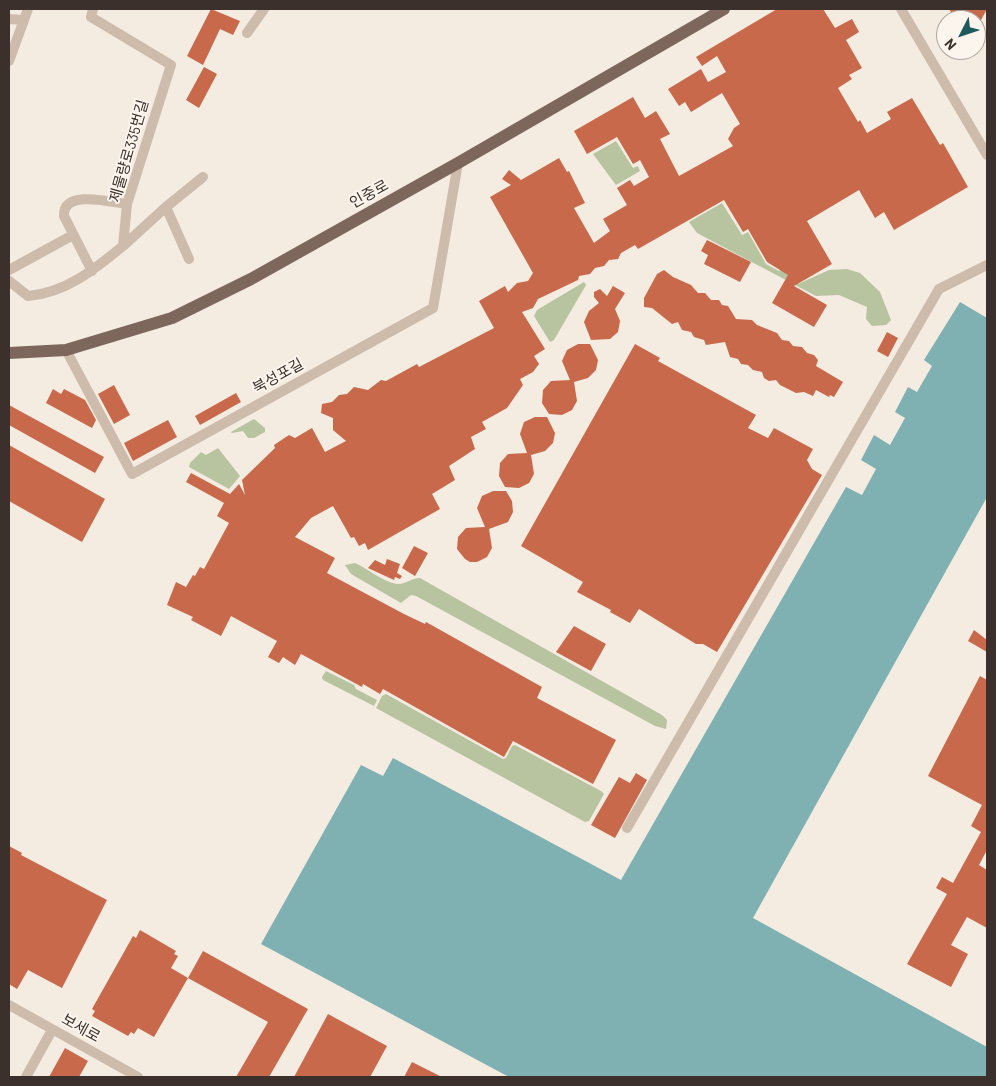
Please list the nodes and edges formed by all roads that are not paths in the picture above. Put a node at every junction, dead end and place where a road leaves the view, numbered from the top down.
1 (28, 9) edge
2 (93, 9) edge
3 (264, 9) edge
4 (724, 9) edge
5 (902, 9) edge
6 (9, 19) edge
7 (24, 20) junction
8 (247, 33) dead end
9 (9, 61) edge
10 (987, 155) edge
11 (458, 163) junction
12 (203, 177) dead end
13 (127, 204) junction
14 (166, 207) junction
15 (73, 235) junction
16 (124, 246) junction
17 (189, 259) dead end
18 (987, 266) edge
19 (9, 270) edge
20 (92, 271) junction
21 (9, 281) edge
22 (66, 350) junction
23 (9, 353) edge
24 (627, 828) dead end
25 (9, 1005) edge
26 (52, 1030) junction
27 (26, 1077) edge
28 (138, 1077) edge

1 - 7 street
2 - 13 street, 제물량로335번길
3 - 8 street
4 - 11 main road, 인중로
5 - 10 street
6 - 7 street
7 - 9 street
11 - 22 main road, 인중로
11 - 22 street, 북성포길
12 - 14 street
13 - 15 street
13 - 16 street, 제물량로335번길
14 - 16 street
14 - 17 street
15 - 19 street
15 - 20 street
16 - 20 street
18 - 24 street
20 - 21 street
22 - 23 main road, 인중로
25 - 26 street, 보세로
26 - 27 street
26 - 28 street, 보세로

